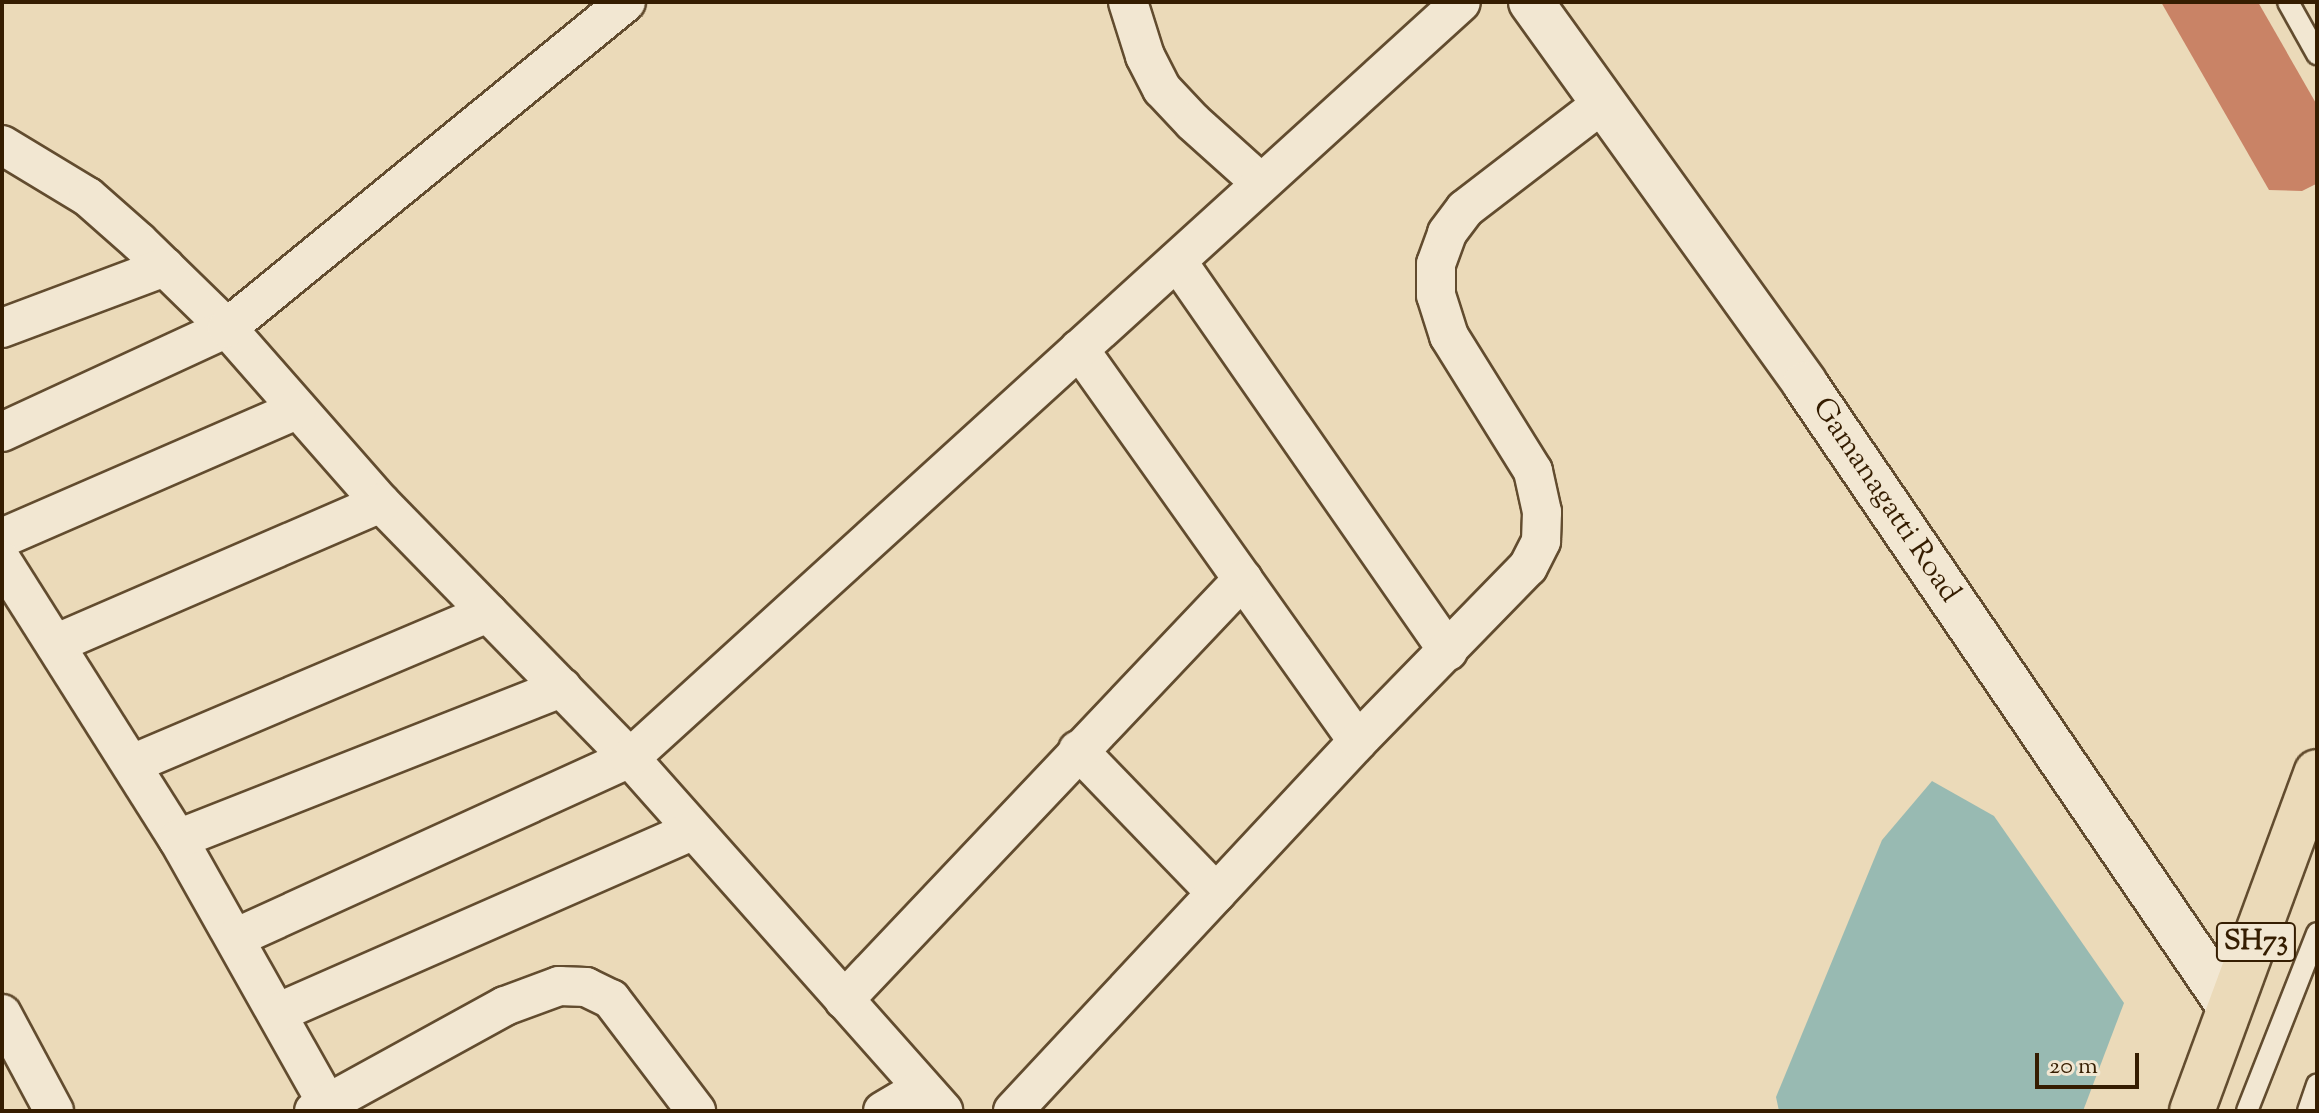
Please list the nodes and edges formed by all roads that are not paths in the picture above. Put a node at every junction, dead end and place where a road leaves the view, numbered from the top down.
1 (626, 2) edge
2 (1128, 2) edge
3 (1461, 2) edge
4 (1531, 2) edge
5 (2288, 2) edge
6 (2317, 54) edge
7 (1602, 104) junction
8 (2, 145) edge
9 (1261, 183) junction
10 (1177, 261) junction
11 (165, 267) junction
12 (2, 328) edge
13 (227, 328) junction
14 (1079, 349) junction
15 (297, 410) junction
16 (2, 432) edge
17 (381, 503) junction
18 (2, 538) edge
19 (2, 561) edge
20 (1243, 579) junction
21 (488, 613) junction
22 (55, 644) junction
23 (1448, 651) junction
24 (562, 688) junction
25 (1358, 741) junction
26 (1078, 750) junction
27 (630, 758) junction
28 (132, 764) junction
29 (2317, 772) edge
30 (693, 830) junction
31 (178, 839) junction
32 (1216, 893) junction
33 (2317, 933) edge
34 (235, 938) junction
35 (844, 1000) junction
36 (2229, 1006) junction
37 (277, 1013) junction
38 (2, 1014) edge
39 (14, 1062) edge
40 (2317, 1085) edge
41 (933, 1099) edge
42 (324, 1109) edge
43 (54, 1111) edge
44 (696, 1111) edge
45 (883, 1111) edge
46 (1013, 1111) edge
47 (2192, 1111) edge
48 (2247, 1111) edge
49 (2308, 1111) edge

1 - 13 street
2 - 9 street
3 - 9 street
4 - 7 street, Gamanagatti Road
5 - 6 lane
7 - 23 street
7 - 36 street, Gamanagatti Road
8 - 11 street
9 - 10 street
10 - 14 street
10 - 23 street
11 - 12 street
11 - 13 street
13 - 15 street
13 - 16 street
14 - 20 street
14 - 27 street
15 - 17 street
15 - 18 street
17 - 21 street
17 - 22 street
19 - 22 street
20 - 25 street
20 - 26 street
21 - 24 street
21 - 28 street
22 - 28 street
23 - 25 street
24 - 27 street
24 - 31 street
25 - 32 street
26 - 32 street
26 - 35 street
27 - 30 street
27 - 34 street
28 - 31 street
29 - 36 main road, SH73
30 - 35 street
30 - 37 street
31 - 34 street
32 - 46 street
33 - 48 lane
34 - 37 street
35 - 41 street
36 - 47 main road, SH73
37 - 42 street
38 - 39 street
39 - 43 street
40 - 49 lane
41 - 45 street
42 - 44 street

